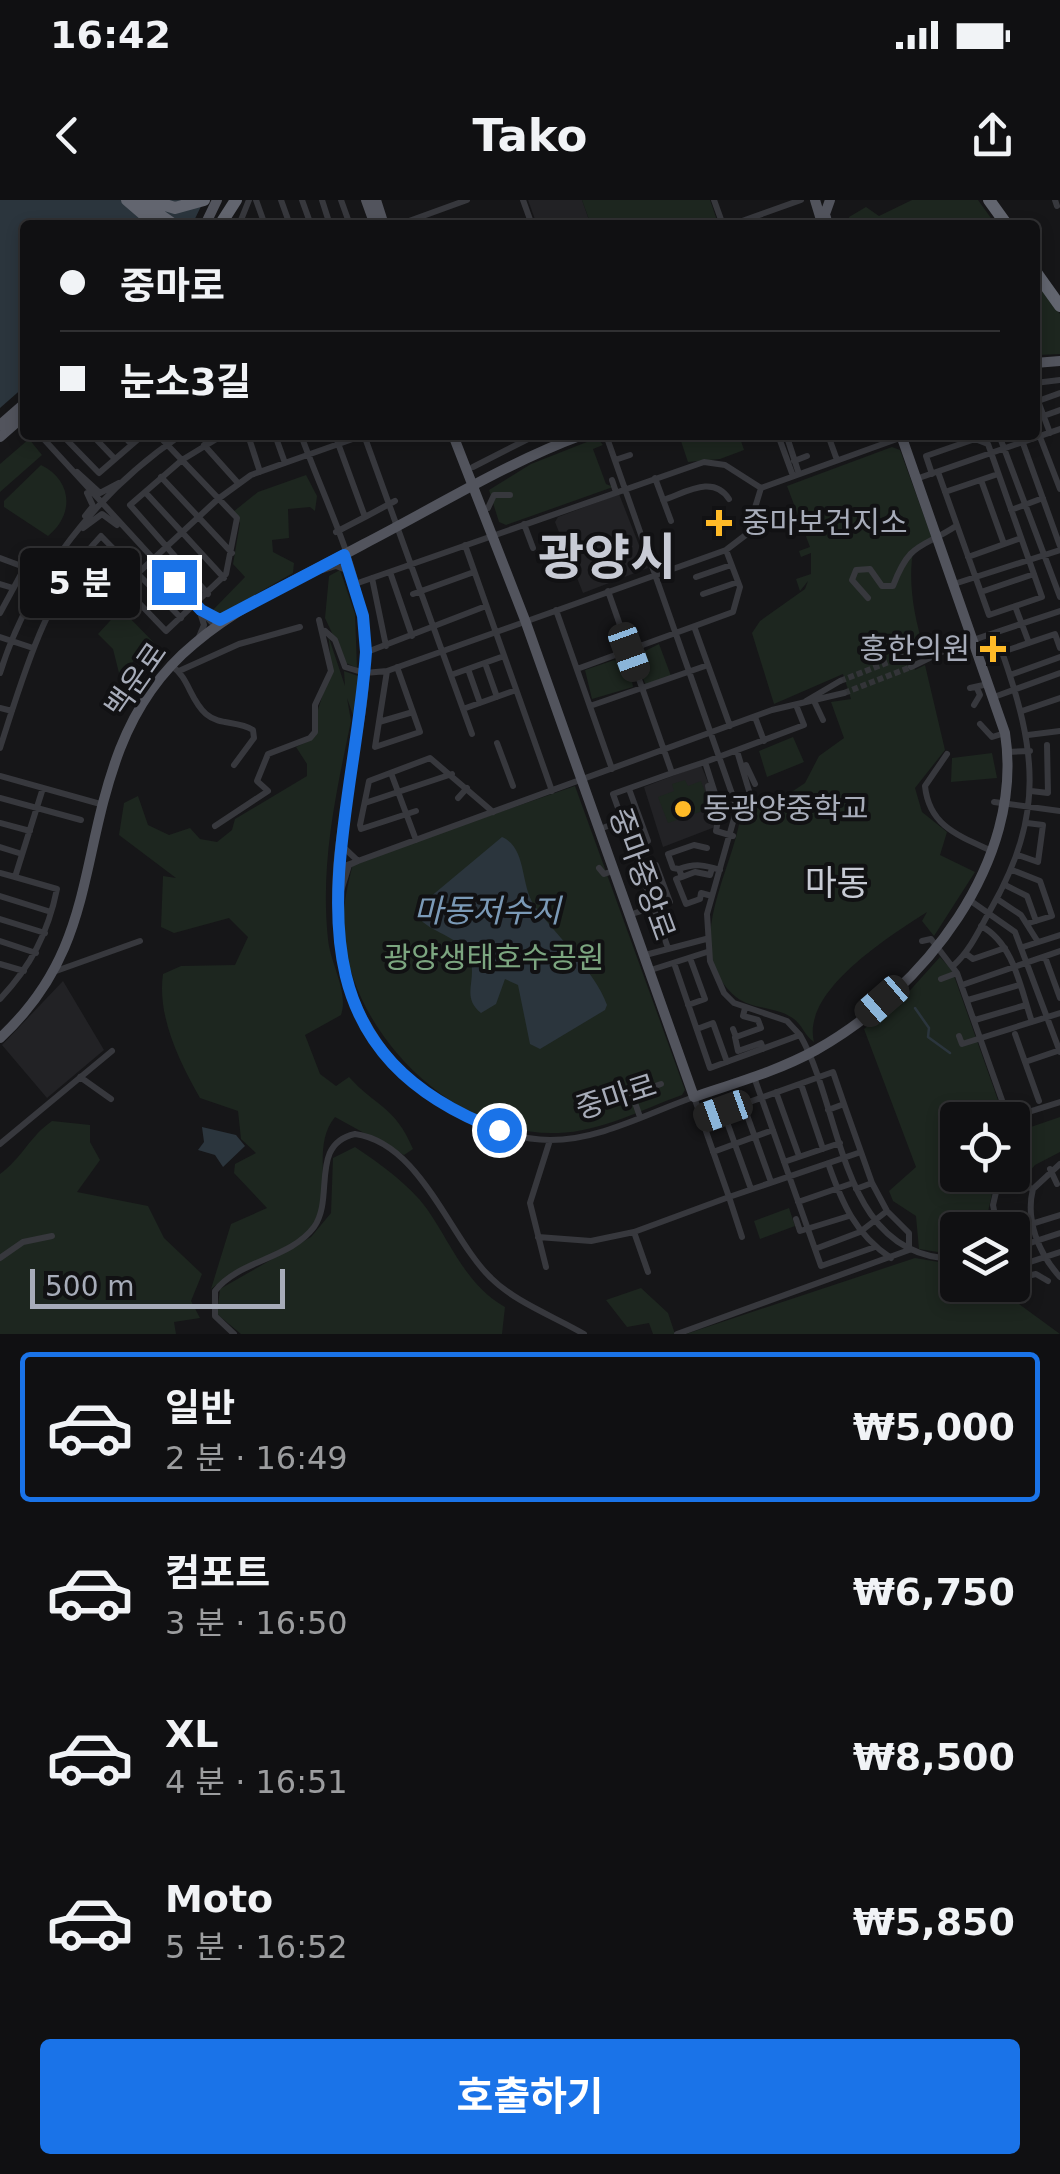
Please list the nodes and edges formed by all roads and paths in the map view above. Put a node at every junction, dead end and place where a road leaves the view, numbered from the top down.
1 (123, 200) edge
2 (138, 200) edge
3 (149, 200) edge
4 (204, 200) edge
5 (467, 200) edge
6 (802, 200) edge
7 (141, 220) edge
8 (149, 220) edge
9 (167, 220) edge
10 (417, 220) edge
11 (745, 220) edge
12 (1040, 271) edge
13 (1040, 273) edge
14 (1060, 298) edge
15 (1060, 306) edge
16 (1040, 418) edge
17 (1060, 429) edge
18 (1050, 433) junction
19 (1040, 436) joint
20 (45, 440) edge
21 (67, 440) edge
22 (97, 440) edge
23 (127, 440) edge
24 (136, 440) edge
25 (163, 440) edge
26 (173, 440) edge
27 (214, 440) edge
28 (250, 440) edge
29 (277, 440) edge
30 (302, 440) edge
31 (337, 440) edge
32 (352, 440) edge
33 (367, 440) edge
34 (456, 440) edge
35 (460, 440) edge
36 (526, 440) edge
37 (571, 440) edge
38 (608, 440) edge
39 (778, 440) edge
40 (787, 440) edge
41 (832, 440) edge
42 (880, 440) edge
43 (905, 440) edge
44 (972, 440) edge
45 (978, 440) edge
46 (1002, 440) edge
47 (1020, 440) edge
48 (1022, 440) edge
49 (131, 444) junction
50 (167, 444) junction
51 (339, 445) junction
52 (204, 446) junction
53 (611, 448) junction
54 (1007, 448) junction
55 (602, 451) dead end
56 (992, 453) junction
57 (630, 455) dead end
58 (308, 456) junction
59 (807, 456) dead end
60 (1048, 456) junction
61 (115, 459) junction
62 (182, 460) junction
63 (616, 460) junction
64 (838, 460) junction
65 (1031, 463) junction
66 (284, 464) junction
67 (789, 464) junction
68 (469, 467) junction
69 (70, 468) junction
70 (260, 472) junction
71 (935, 473) junction
72 (659, 474) junction
73 (998, 474) junction
74 (796, 475) junction
75 (162, 477) junction
76 (916, 479) junction
77 (612, 480) dead end
78 (982, 480) junction
79 (124, 481) junction
80 (83, 482) junction
81 (238, 484) junction
82 (476, 485) junction
83 (626, 488) junction
84 (761, 488) junction
85 (1060, 488) edge
86 (145, 492) junction
87 (616, 492) junction
88 (945, 492) junction
89 (510, 496) dead end
90 (1043, 498) junction
91 (218, 499) junction
92 (663, 500) junction
93 (729, 500) dead end
94 (392, 503) junction
95 (102, 504) junction
96 (1027, 504) junction
97 (485, 508) junction
98 (1011, 510) junction
99 (199, 516) junction
100 (365, 517) junction
101 (1056, 520) edge
102 (670, 521) dead end
103 (524, 524) junction
104 (957, 525) junction
105 (123, 526) junction
106 (398, 527) junction
107 (78, 530) junction
108 (182, 532) junction
109 (336, 532) junction
110 (934, 532) junction
111 (494, 535) junction
112 (1021, 538) junction
113 (1004, 544) junction
114 (465, 545) junction
115 (166, 547) junction
116 (533, 548) dead end
117 (1060, 548) edge
118 (726, 550) junction
119 (88, 551) junction
120 (232, 553) junction
121 (344, 555) junction
122 (1045, 555) junction
123 (968, 556) junction
124 (0, 558) edge
125 (154, 559) junction
126 (1029, 560) junction
127 (401, 562) junction
128 (411, 564) junction
129 (26, 565) junction
130 (731, 565) junction
131 (139, 572) junction
132 (351, 572) junction
133 (390, 572) junction
134 (474, 572) junction
135 (47, 573) junction
136 (656, 574) junction
137 (1034, 574) junction
138 (224, 578) junction
139 (298, 578) junction
140 (372, 578) junction
141 (696, 578) dead end
142 (976, 578) junction
143 (738, 582) junction
144 (67, 583) junction
145 (0, 584) edge
146 (355, 584) junction
147 (954, 584) junction
148 (123, 586) junction
149 (13, 588) junction
150 (608, 591) junction
151 (981, 592) junction
152 (417, 593) junction
153 (208, 594) junction
154 (702, 594) dead end
155 (1059, 594) edge
156 (868, 598) dead end
157 (486, 606) junction
158 (1015, 606) junction
159 (198, 608) junction
160 (556, 609) junction
161 (0, 611) edge
162 (1060, 611) edge
163 (233, 617) junction
164 (181, 618) junction
165 (320, 620) dead end
166 (528, 620) junction
167 (1022, 624) junction
168 (216, 627) junction
169 (300, 627) dead end
170 (428, 627) junction
171 (695, 628) junction
172 (325, 631) junction
173 (495, 631) junction
174 (678, 635) junction
175 (0, 636) edge
176 (412, 636) junction
177 (12, 640) junction
178 (974, 640) junction
179 (197, 641) junction
180 (1029, 643) junction
181 (386, 646) junction
182 (952, 647) junction
183 (33, 648) junction
184 (1060, 648) edge
185 (442, 651) junction
186 (366, 652) junction
187 (629, 652) junction
188 (907, 655) tunnel mouth
189 (504, 656) junction
190 (1060, 657) edge
191 (485, 663) junction
192 (708, 665) junction
193 (911, 666) tunnel mouth
194 (398, 667) junction
195 (175, 668) junction
196 (468, 669) junction
197 (387, 670) junction
198 (577, 670) junction
199 (691, 671) junction
200 (0, 673) edge
201 (365, 673) junction
202 (1060, 673) edge
203 (451, 675) junction
204 (1010, 675) junction
205 (840, 680) tunnel mouth
206 (989, 684) junction
207 (642, 688) junction
208 (516, 690) junction
209 (1015, 690) junction
210 (844, 694) tunnel mouth
211 (497, 697) junction
212 (994, 698) junction
213 (1059, 700) edge
214 (814, 702) junction
215 (480, 703) junction
216 (800, 704) junction
217 (974, 705) dead end
218 (590, 706) junction
219 (0, 708) edge
220 (463, 709) junction
221 (1022, 711) junction
222 (12, 712) junction
223 (414, 712) junction
224 (755, 717) junction
225 (822, 720) dead end
226 (379, 722) junction
227 (980, 724) dead end
228 (730, 726) junction
229 (712, 732) junction
230 (1060, 732) edge
231 (1004, 733) junction
232 (472, 734) dead end
233 (1028, 734) junction
234 (764, 740) junction
235 (497, 743) dead end
236 (1047, 746) dead end
237 (0, 748) edge
238 (663, 750) junction
239 (739, 750) junction
240 (1030, 751) junction
241 (1007, 752) junction
242 (948, 754) dead end
243 (721, 756) junction
244 (705, 762) junction
245 (234, 765) dead end
246 (612, 768) junction
247 (391, 773) junction
248 (672, 773) junction
249 (452, 774) junction
250 (0, 776) edge
251 (704, 777) dead end
252 (584, 779) junction
253 (755, 784) dead end
254 (710, 785) junction
255 (513, 786) dead end
256 (43, 788) junction
257 (467, 788) junction
258 (629, 789) junction
259 (552, 790) junction
260 (1031, 791) junction
261 (398, 794) junction
262 (0, 798) edge
263 (458, 798) dead end
264 (999, 802) junction
265 (365, 803) junction
266 (104, 804) junction
267 (1030, 806) junction
268 (737, 808) junction
269 (37, 809) junction
270 (1060, 810) edge
271 (416, 811) dead end
272 (492, 812) junction
273 (713, 812) dead end
274 (406, 814) junction
275 (81, 820) dead end
276 (622, 821) junction
277 (0, 823) edge
278 (1026, 823) junction
279 (216, 826) dead end
280 (605, 827) junction
281 (30, 831) junction
282 (733, 836) junction
283 (416, 840) junction
284 (339, 842) junction
285 (631, 847) junction
286 (0, 848) edge
287 (706, 848) dead end
288 (993, 851) junction
289 (22, 854) junction
290 (1018, 855) junction
291 (358, 861) junction
292 (599, 868) dead end
293 (336, 869) junction
294 (716, 869) junction
295 (1012, 870) junction
296 (614, 871) junction
297 (640, 871) junction
298 (0, 872) edge
299 (681, 873) junction
300 (15, 877) junction
301 (1005, 885) junction
302 (0, 896) edge
303 (712, 896) junction
304 (967, 898) junction
305 (997, 899) junction
306 (653, 907) junction
307 (336, 908) junction
308 (990, 912) junction
309 (52, 913) junction
310 (635, 913) junction
311 (0, 919) edge
312 (1032, 922) junction
313 (981, 926) junction
314 (45, 933) junction
315 (1060, 934) edge
316 (706, 939) junction
317 (0, 941) edge
318 (140, 941) dead end
319 (922, 941) dead end
320 (1038, 942) junction
321 (937, 945) junction
322 (1023, 947) junction
323 (668, 948) junction
324 (1005, 948) junction
325 (1060, 951) edge
326 (36, 952) junction
327 (707, 952) junction
328 (649, 954) junction
329 (965, 954) junction
330 (1045, 956) junction
331 (690, 958) junction
332 (1028, 962) junction
333 (674, 963) junction
334 (0, 964) edge
335 (954, 966) junction
336 (1013, 967) junction
337 (1060, 967) edge
338 (654, 969) junction
339 (1050, 971) junction
340 (24, 972) junction
341 (56, 972) junction
342 (940, 979) dead end
343 (962, 984) junction
344 (1019, 985) junction
345 (4, 991) edge
346 (1060, 997) edge
347 (0, 999) edge
348 (968, 1000) junction
349 (688, 1005) junction
350 (1026, 1005) junction
351 (745, 1008) junction
352 (1060, 1013) edge
353 (1048, 1017) junction
354 (975, 1020) junction
355 (1032, 1022) junction
356 (696, 1029) junction
357 (1015, 1034) dead end
358 (800, 1035) junction
359 (959, 1036) dead end
360 (0, 1038) edge
361 (981, 1039) junction
362 (763, 1049) junction
363 (112, 1051) dead end
364 (1060, 1051) edge
365 (808, 1055) junction
366 (727, 1062) junction
367 (1025, 1062) junction
368 (80, 1076) junction
369 (753, 1076) junction
370 (816, 1078) junction
371 (800, 1083) junction
372 (661, 1084) dead end
373 (776, 1092) junction
374 (696, 1096) junction
375 (761, 1097) junction
376 (111, 1099) dead end
377 (1003, 1102) edge
378 (1039, 1102) dead end
379 (1060, 1102) edge
380 (743, 1104) junction
381 (844, 1104) junction
382 (828, 1110) junction
383 (723, 1111) junction
384 (1030, 1112) edge
385 (640, 1117) junction
386 (702, 1119) junction
387 (773, 1130) junction
388 (754, 1136) junction
389 (2, 1139) edge
390 (550, 1140) junction
391 (840, 1143) junction
392 (734, 1144) junction
393 (823, 1148) junction
394 (713, 1152) junction
395 (861, 1152) junction
396 (799, 1156) junction
397 (844, 1158) junction
398 (784, 1162) junction
399 (828, 1163) junction
400 (1060, 1164) edge
401 (1050, 1168) junction
402 (789, 1176) junction
403 (771, 1182) junction
404 (872, 1183) junction
405 (1057, 1184) dead end
406 (855, 1186) junction
407 (1033, 1188) junction
408 (837, 1189) junction
409 (751, 1190) junction
410 (728, 1197) junction
411 (798, 1202) junction
412 (887, 1211) junction
413 (994, 1212) edge
414 (1060, 1215) edge
415 (849, 1216) junction
416 (796, 1219) dead end
417 (874, 1220) junction
418 (1032, 1224) junction
419 (808, 1230) junction
420 (634, 1232) junction
421 (860, 1232) junction
422 (1060, 1233) edge
423 (52, 1236) dead end
424 (538, 1237) junction
425 (742, 1237) dead end
426 (1038, 1241) junction
427 (1030, 1243) edge
428 (877, 1248) junction
429 (815, 1249) junction
430 (909, 1250) junction
431 (1060, 1252) edge
432 (940, 1256) edge
433 (1045, 1257) junction
434 (0, 1258) edge
435 (892, 1258) junction
436 (1030, 1262) edge
437 (876, 1264) junction
438 (546, 1268) dead end
439 (648, 1272) dead end
440 (1030, 1273) edge
441 (1060, 1276) edge
442 (1048, 1280) dead end
443 (234, 1334) edge
444 (584, 1334) edge
445 (677, 1334) edge

1 - 7 highway
1 - 8 highway
2 - 9 highway
3 - 4 highway
5 - 10 street
6 - 11 street
12 - 14 highway
13 - 15 highway
16 - 18 street
17 - 18 street
18 - 19 street
19 - 60 street
20 - 69 street
21 - 61 street
22 - 61 street
23 - 49 street
24 - 49 street
25 - 50 street
26 - 50 street
27 - 52 street
28 - 70 street
29 - 66 street
30 - 58 street, 중마로
31 - 51 street
32 - 51 street
33 - 94 street
34 - 68 main road
35 - 68 main road, 중마중앙로
36 - 68 street
37 - 82 main road, 백운로
38 - 53 street
39 - 67 street
40 - 67 street
41 - 64 street
42 - 64 street
43 - 76 main road, 중마로
44 - 71 street
45 - 56 street
46 - 54 street
47 - 54 street
48 - 65 street
49 - 61 street
50 - 62 street
50 - 79 street
51 - 58 street
51 - 100 street
52 - 62 street
52 - 81 street
53 - 55 street
53 - 63 street
54 - 56 street
54 - 96 street
56 - 71 street
56 - 73 street
57 - 63 street
58 - 66 street
58 - 109 street, 중마로
59 - 67 street
60 - 65 street
60 - 85 street
62 - 75 street
62 - 91 street
63 - 83 street
64 - 74 street
65 - 90 street
66 - 70 street
67 - 74 street
68 - 82 main road, 중마중앙로
69 - 79 street
69 - 80 street
70 - 81 street
71 - 76 street
71 - 88 street
72 - 83 street
72 - 84 street
72 - 92 street
73 - 78 street
73 - 98 street
74 - 84 street
75 - 86 street
75 - 99 street
76 - 110 main road, 중마로
77 - 87 street
78 - 88 street
78 - 113 street
79 - 95 street
79 - 105 street
80 - 95 street
80 - 107 street
81 - 91 street
82 - 97 main road, 중마중앙로
82 - 106 main road, 백운로
83 - 87 street
83 - 136 street
84 - 118 street
86 - 108 street
86 - 115 street
87 - 103 street
88 - 104 street
89 - 97 street
90 - 96 street
90 - 101 street
91 - 99 street
91 - 120 street
92 - 93 street
92 - 102 street
94 - 100 street
94 - 106 street
95 - 105 street
95 - 107 street
96 - 98 street
96 - 122 street
97 - 111 main road, 중마중앙로
98 - 112 street
99 - 108 street
99 - 120 street
100 - 109 street
101 - 117 street
103 - 111 street
103 - 116 street
104 - 110 street
104 - 123 street
105 - 107 street
105 - 125 street
106 - 121 main road, 백운로
106 - 127 street
107 - 135 street
108 - 115 street
108 - 138 street
109 - 121 street, 중마로
110 - 147 main road, 중마로
110 - 156 street
111 - 114 street
111 - 166 main road, 중마중앙로
112 - 113 street
112 - 126 street
113 - 123 street
114 - 128 street
114 - 134 street
115 - 125 street
115 - 153 street
117 - 122 street
118 - 130 street
118 - 136 street
119 - 131 street
119 - 144 street
119 - 148 street
120 - 138 street
121 - 132 street, 중마로
121 - 139 main road, 백운로
122 - 126 street
122 - 155 street
123 - 142 street
124 - 129 street
125 - 131 street
125 - 159 street
126 - 137 street
126 - 142 street
127 - 128 street
127 - 128 street
127 - 133 street
128 - 152 street
129 - 135 street
129 - 149 street
130 - 141 street
130 - 143 street
131 - 148 street
131 - 164 street
132 - 139 street
132 - 146 street, 중마로
133 - 140 street
133 - 176 street
134 - 152 street
134 - 157 street
135 - 144 street
135 - 177 street
136 - 150 street
136 - 174 street
137 - 151 street
137 - 158 street
138 - 153 street
139 - 163 main road, 백운로
140 - 146 street
140 - 181 street
142 - 147 street
142 - 151 street
143 - 154 street
143 - 171 street
144 - 183 street
145 - 149 street
146 - 186 street, 중마로
147 - 178 main road, 중마로
148 - 164 street
149 - 161 street
150 - 160 street
150 - 187 street
151 - 158 street
152 - 170 street
153 - 159 street
157 - 170 street
157 - 173 street
158 - 167 street
159 - 163 street
159 - 164 street
159 - 168 street
159 - 179 street
160 - 166 street
160 - 198 street
162 - 167 street
163 - 168 main road, 백운로
165 - 172 street
166 - 173 street
166 - 252 main road, 중마중앙로
167 - 178 street
167 - 180 street
168 - 179 main road, 백운로
169 - 195 street
170 - 176 street
170 - 185 street
171 - 174 street
171 - 192 street
172 - 201 street
172 - 279 street
173 - 185 street
173 - 189 street
174 - 187 street
174 - 199 street
175 - 177 street
176 - 181 street
177 - 183 street
177 - 200 street
178 - 182 street
178 - 206 main road, 중마로
179 - 195 main road, 백운로
180 - 184 street
180 - 204 street
181 - 186 street
182 - 188 street
182 - 193 street
183 - 222 street
185 - 194 street
185 - 203 street
186 - 201 street, 중마로
187 - 198 street
187 - 207 street
189 - 191 street
189 - 208 street
190 - 204 street
191 - 196 street
191 - 211 street
192 - 199 street
192 - 228 street
194 - 197 street
194 - 223 street
195 - 245 street
195 - 266 main road, 백운로
196 - 203 street
196 - 215 street
197 - 201 street
197 - 226 street
198 - 218 street
199 - 207 street
199 - 229 street
201 - 284 street, 중마로
202 - 209 street
203 - 220 street
204 - 209 street
205 - 216 street
206 - 212 main road, 중마로
206 - 217 street
207 - 218 street
207 - 238 street
208 - 211 street
208 - 259 street
209 - 212 street
209 - 221 street
210 - 214 street
211 - 215 street
212 - 231 main road, 중마로
213 - 221 street
214 - 216 street
214 - 225 street
215 - 220 street
216 - 224 street
216 - 234 street
218 - 246 street
219 - 222 street
220 - 232 street
221 - 233 street
222 - 237 street
223 - 226 street
223 - 226 street
224 - 228 street
224 - 234 street
227 - 231 street
228 - 229 street
229 - 238 street
229 - 243 street
230 - 233 street
231 - 241 main road, 중마로
233 - 240 street
234 - 239 street
235 - 255 street
236 - 260 street
238 - 246 street
238 - 248 street
239 - 243 street
239 - 253 street
239 - 268 street
240 - 241 street
240 - 260 street
241 - 264 main road, 중마로
242 - 288 street
243 - 244 street
243 - 268 street
244 - 248 street
244 - 254 street
246 - 252 street
247 - 249 street
247 - 261 street
247 - 265 street
248 - 258 street
249 - 257 street
249 - 261 street
250 - 256 street
251 - 254 street
252 - 259 street
252 - 280 main road, 중마중앙로
252 - 296 main road, 중마중앙로
254 - 273 street
254 - 282 street
256 - 266 street
256 - 269 street
257 - 263 street
257 - 272 street
258 - 276 street
258 - 285 street
259 - 272 street
260 - 267 street
261 - 265 street
261 - 274 street
262 - 269 street
264 - 267 street
264 - 288 main road, 중마로
265 - 274 street
266 - 341 main road, 백운로
267 - 270 street
267 - 278 street
268 - 282 street
269 - 275 street
269 - 281 street
271 - 274 street
272 - 283 street
274 - 283 street
276 - 280 street
276 - 285 street
277 - 281 street
278 - 290 street
278 - 290 street
280 - 310 main road, 중마중앙로
281 - 289 street
282 - 294 street
283 - 291 street
284 - 291 street
284 - 293 street, 중마로
285 - 297 street
286 - 289 street
287 - 299 street
288 - 304 main road, 중마로
289 - 300 street
290 - 295 street
291 - 293 street
291 - 307 street
292 - 296 street
293 - 307 street, 중마로
294 - 299 street
294 - 303 street
295 - 301 street
295 - 312 street
296 - 374 main road, 중마중앙로
297 - 306 street
297 - 306 street
298 - 300 street
299 - 303 street
300 - 309 street
301 - 305 street
301 - 312 street
302 - 309 street
303 - 316 street
304 - 308 street
304 - 321 main road, 중마로
305 - 308 street
305 - 312 street
306 - 310 street
306 - 323 street
307 - 390 street, 중마로
308 - 313 street
308 - 322 street
309 - 314 street
310 - 328 main road, 중마중앙로
311 - 314 street
312 - 320 street
313 - 324 street
313 - 329 street
314 - 326 street
315 - 320 street
316 - 323 street
316 - 327 street
317 - 326 street
318 - 341 street
319 - 321 street
320 - 322 street
321 - 335 street
321 - 365 main road, 중마로
322 - 332 street
323 - 328 street
324 - 329 street
324 - 336 street
325 - 330 street
326 - 340 street
327 - 331 street
327 - 351 street
328 - 338 main road, 중마중앙로
329 - 335 street
330 - 332 street
330 - 339 street
331 - 333 street
331 - 349 street
332 - 336 street
332 - 353 street
333 - 338 street
333 - 349 street
334 - 340 street
335 - 342 street
335 - 343 street
336 - 343 street
336 - 344 street
337 - 339 street
338 - 374 main road, 중마중앙로
339 - 346 street
340 - 345 street
341 - 360 main road, 백운로
343 - 348 street
344 - 348 street
344 - 350 street
345 - 347 street
348 - 354 street
349 - 356 street
350 - 354 street
350 - 355 street
351 - 358 street
351 - 362 street
352 - 353 street
353 - 355 street
353 - 364 street
354 - 361 street
355 - 361 street
356 - 366 street
356 - 366 street
357 - 367 street
358 - 362 street
358 - 365 street
359 - 361 street
361 - 377 street
362 - 366 street
363 - 368 street
364 - 367 street
365 - 369 main road, 중마로
365 - 370 street
367 - 378 street
368 - 376 street
368 - 389 street
369 - 374 main road, 중마로
369 - 375 street
370 - 371 street
370 - 381 street
370 - 382 street
371 - 373 street
371 - 393 street
372 - 385 street
373 - 375 street
373 - 396 street
374 - 385 street, 중마로
374 - 386 street, 중마중앙로
375 - 380 street
375 - 387 street
379 - 384 street
380 - 383 street
380 - 388 street
381 - 382 street
381 - 395 street
382 - 391 street
383 - 386 street
383 - 392 street
385 - 390 street, 중마로
386 - 394 street, 중마중앙로
387 - 388 street
387 - 398 street
388 - 392 street
388 - 403 street
390 - 424 street
391 - 393 street
391 - 397 street
392 - 394 street
392 - 409 street
393 - 396 street
394 - 410 street, 중마중앙로
395 - 397 street
395 - 404 street
396 - 398 street
397 - 399 street
397 - 406 street
398 - 402 street
399 - 402 street
399 - 408 street
400 - 401 street
401 - 405 street
401 - 407 street
402 - 403 street
402 - 411 street
403 - 409 street
404 - 406 street
404 - 412 street
406 - 408 street
406 - 417 street
407 - 413 street
407 - 418 street
408 - 411 street
408 - 415 street
409 - 410 street
410 - 420 street
410 - 425 street, 중마중앙로
411 - 419 street
412 - 417 street
412 - 430 street
414 - 418 street
415 - 419 street
415 - 421 street
416 - 419 street
417 - 421 street
417 - 430 street
418 - 426 street
419 - 429 street
420 - 424 street
420 - 439 street
421 - 428 street
421 - 429 street
422 - 426 street
423 - 434 street
424 - 438 street
426 - 427 street
426 - 433 street
428 - 429 street
428 - 435 street
428 - 437 street
430 - 432 street
430 - 435 street
431 - 433 street
433 - 436 street
433 - 441 street
435 - 437 street
437 - 445 street
440 - 442 street
443 - 444 street

